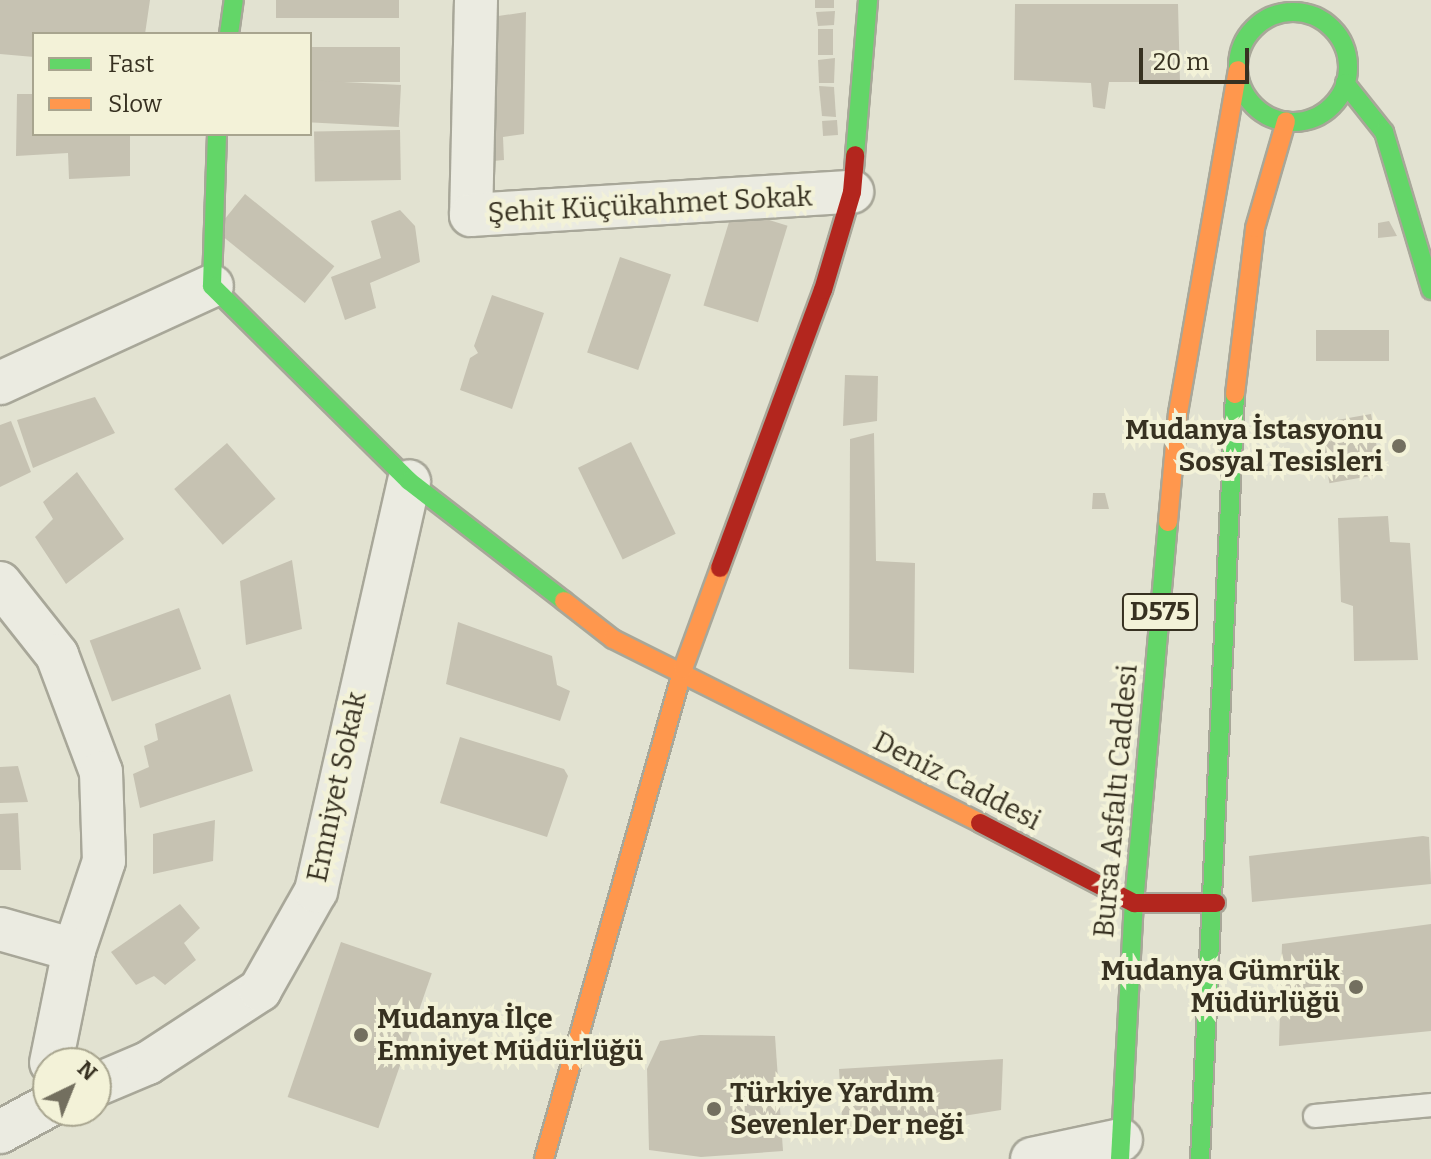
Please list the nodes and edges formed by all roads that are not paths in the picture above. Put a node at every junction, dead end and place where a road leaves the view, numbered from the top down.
1 (234, 0) edge
2 (476, 0) edge
3 (868, 0) edge
4 (1273, 0) edge
5 (1336, 0) edge
6 (229, 32) edge
7 (1250, 32) junction
8 (1342, 43) junction
9 (1238, 70) junction
10 (1345, 83) junction
11 (1286, 121) junction
12 (217, 136) edge
13 (852, 192) junction
14 (212, 286) junction
15 (1431, 290) edge
16 (0, 383) edge
17 (409, 481) junction
18 (0, 583) edge
19 (683, 669) junction
20 (1134, 903) junction
21 (1216, 903) junction
22 (0, 929) edge
23 (74, 950) junction
24 (54, 1047) edge
25 (112, 1078) edge
26 (1431, 1105) edge
27 (32, 1110) edge
28 (1315, 1116) dead end
29 (0, 1132) edge
30 (1120, 1150) edge
31 (544, 1159) edge
32 (1032, 1159) edge
33 (1200, 1159) edge

1 - 6 main road
2 - 13 street, Şehit Küçükahmet Sokak
3 - 13 main road
4 - 7 main road
5 - 8 main road
7 - 8 main road
7 - 9 main road, D575
8 - 10 main road
9 - 11 main road
9 - 20 main road, Bursa Asfaltı Caddesi / D575
10 - 11 main road
10 - 15 main road
11 - 21 main road, D575
12 - 14 main road
13 - 19 main road
14 - 16 street
14 - 17 main road, Deniz Caddesi
17 - 19 main road, Deniz Caddesi
17 - 25 street, Emniyet Sokak
18 - 23 street
19 - 20 main road, Deniz Caddesi
19 - 31 main road
20 - 21 main road, Deniz Caddesi
20 - 30 main road, Bursa Asfaltı Caddesi / D575
21 - 33 main road, D575
22 - 23 street
23 - 24 street
26 - 28 lane
27 - 29 street
30 - 32 street

